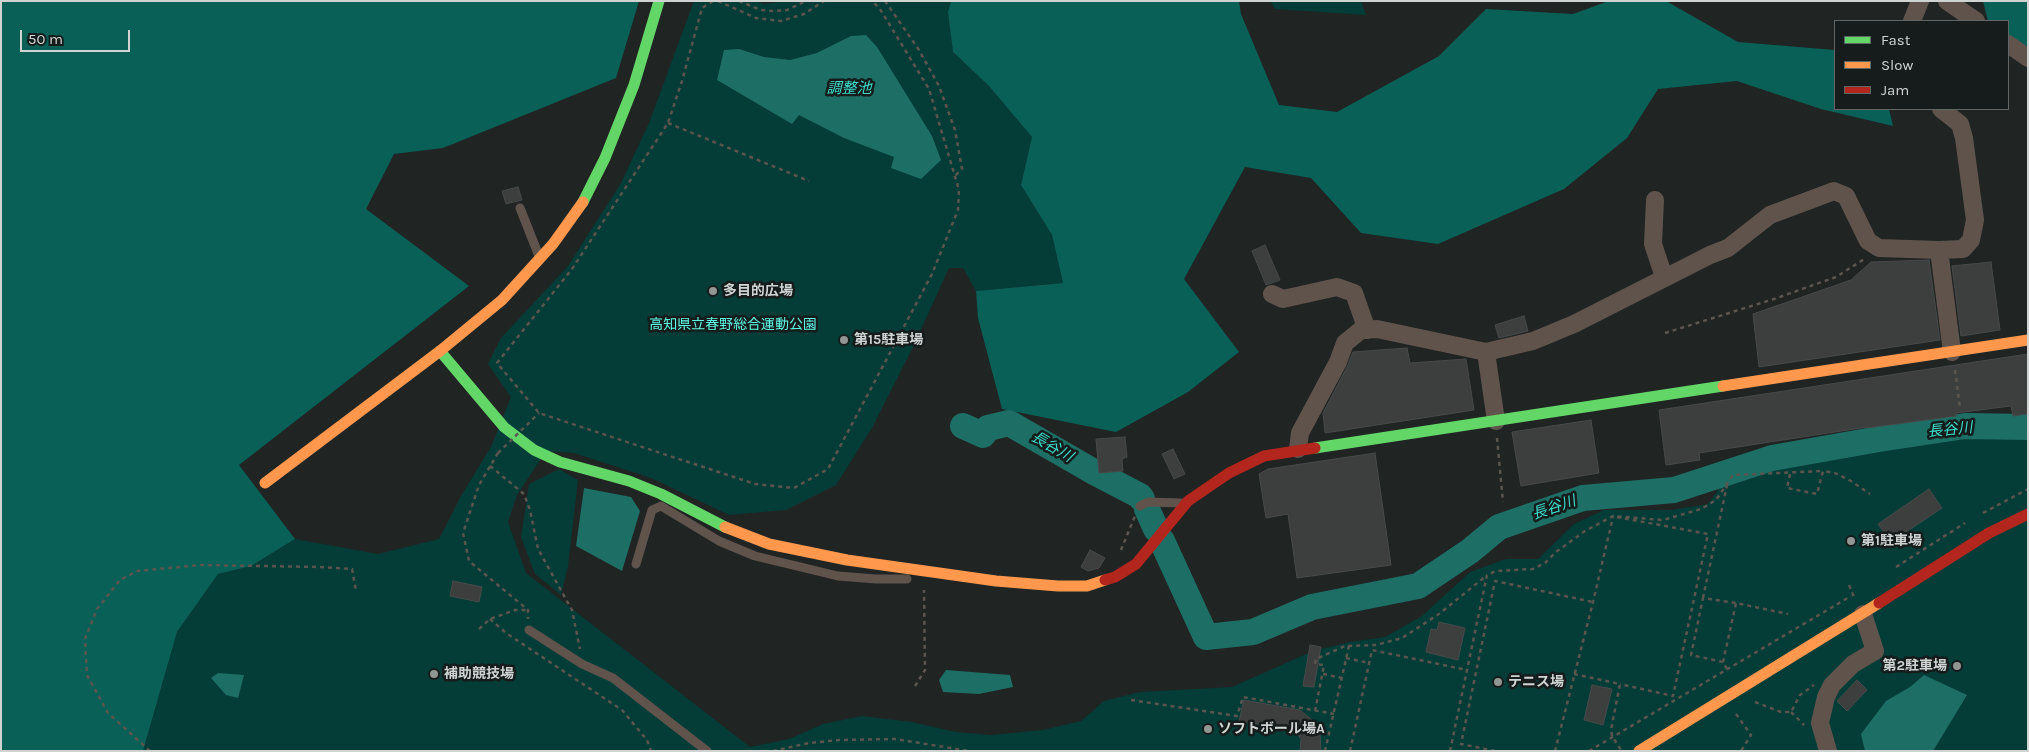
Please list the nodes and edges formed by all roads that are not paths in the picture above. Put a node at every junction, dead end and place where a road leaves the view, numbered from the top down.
1 (659, 1) edge
2 (1920, 1) edge
3 (1947, 1) edge
4 (1912, 20) edge
5 (1975, 20) edge
6 (2009, 45) edge
7 (2028, 58) edge
8 (1942, 110) edge
9 (1656, 200) dead end
10 (520, 208) dead end
11 (1939, 250) junction
12 (540, 258) junction
13 (1664, 277) junction
14 (1272, 294) dead end
15 (1367, 330) junction
16 (2028, 340) edge
17 (440, 351) junction
18 (1486, 352) junction
19 (1952, 352) junction
20 (1496, 421) junction
21 (1298, 449) junction
22 (265, 483) dead end
23 (1186, 504) junction
24 (1140, 506) road end
25 (2028, 514) edge
26 (636, 564) dead end
27 (987, 580) junction
28 (1863, 614) junction
29 (529, 630) road end
30 (707, 751) edge
31 (1639, 751) edge
32 (1828, 751) edge

1 - 12 street
2 - 4 street
3 - 5 street
6 - 7 street
8 - 11 street
9 - 13 street
10 - 12 lane
11 - 13 street
11 - 19 street
12 - 17 street
13 - 18 street
14 - 15 street
15 - 18 street
15 - 21 street
16 - 19 street
17 - 22 street
17 - 27 street
18 - 20 street
19 - 20 street
20 - 21 street
21 - 23 street
23 - 24 lane
23 - 27 street
25 - 28 street
26 - 27 lane
28 - 31 street
28 - 32 street
29 - 30 lane

